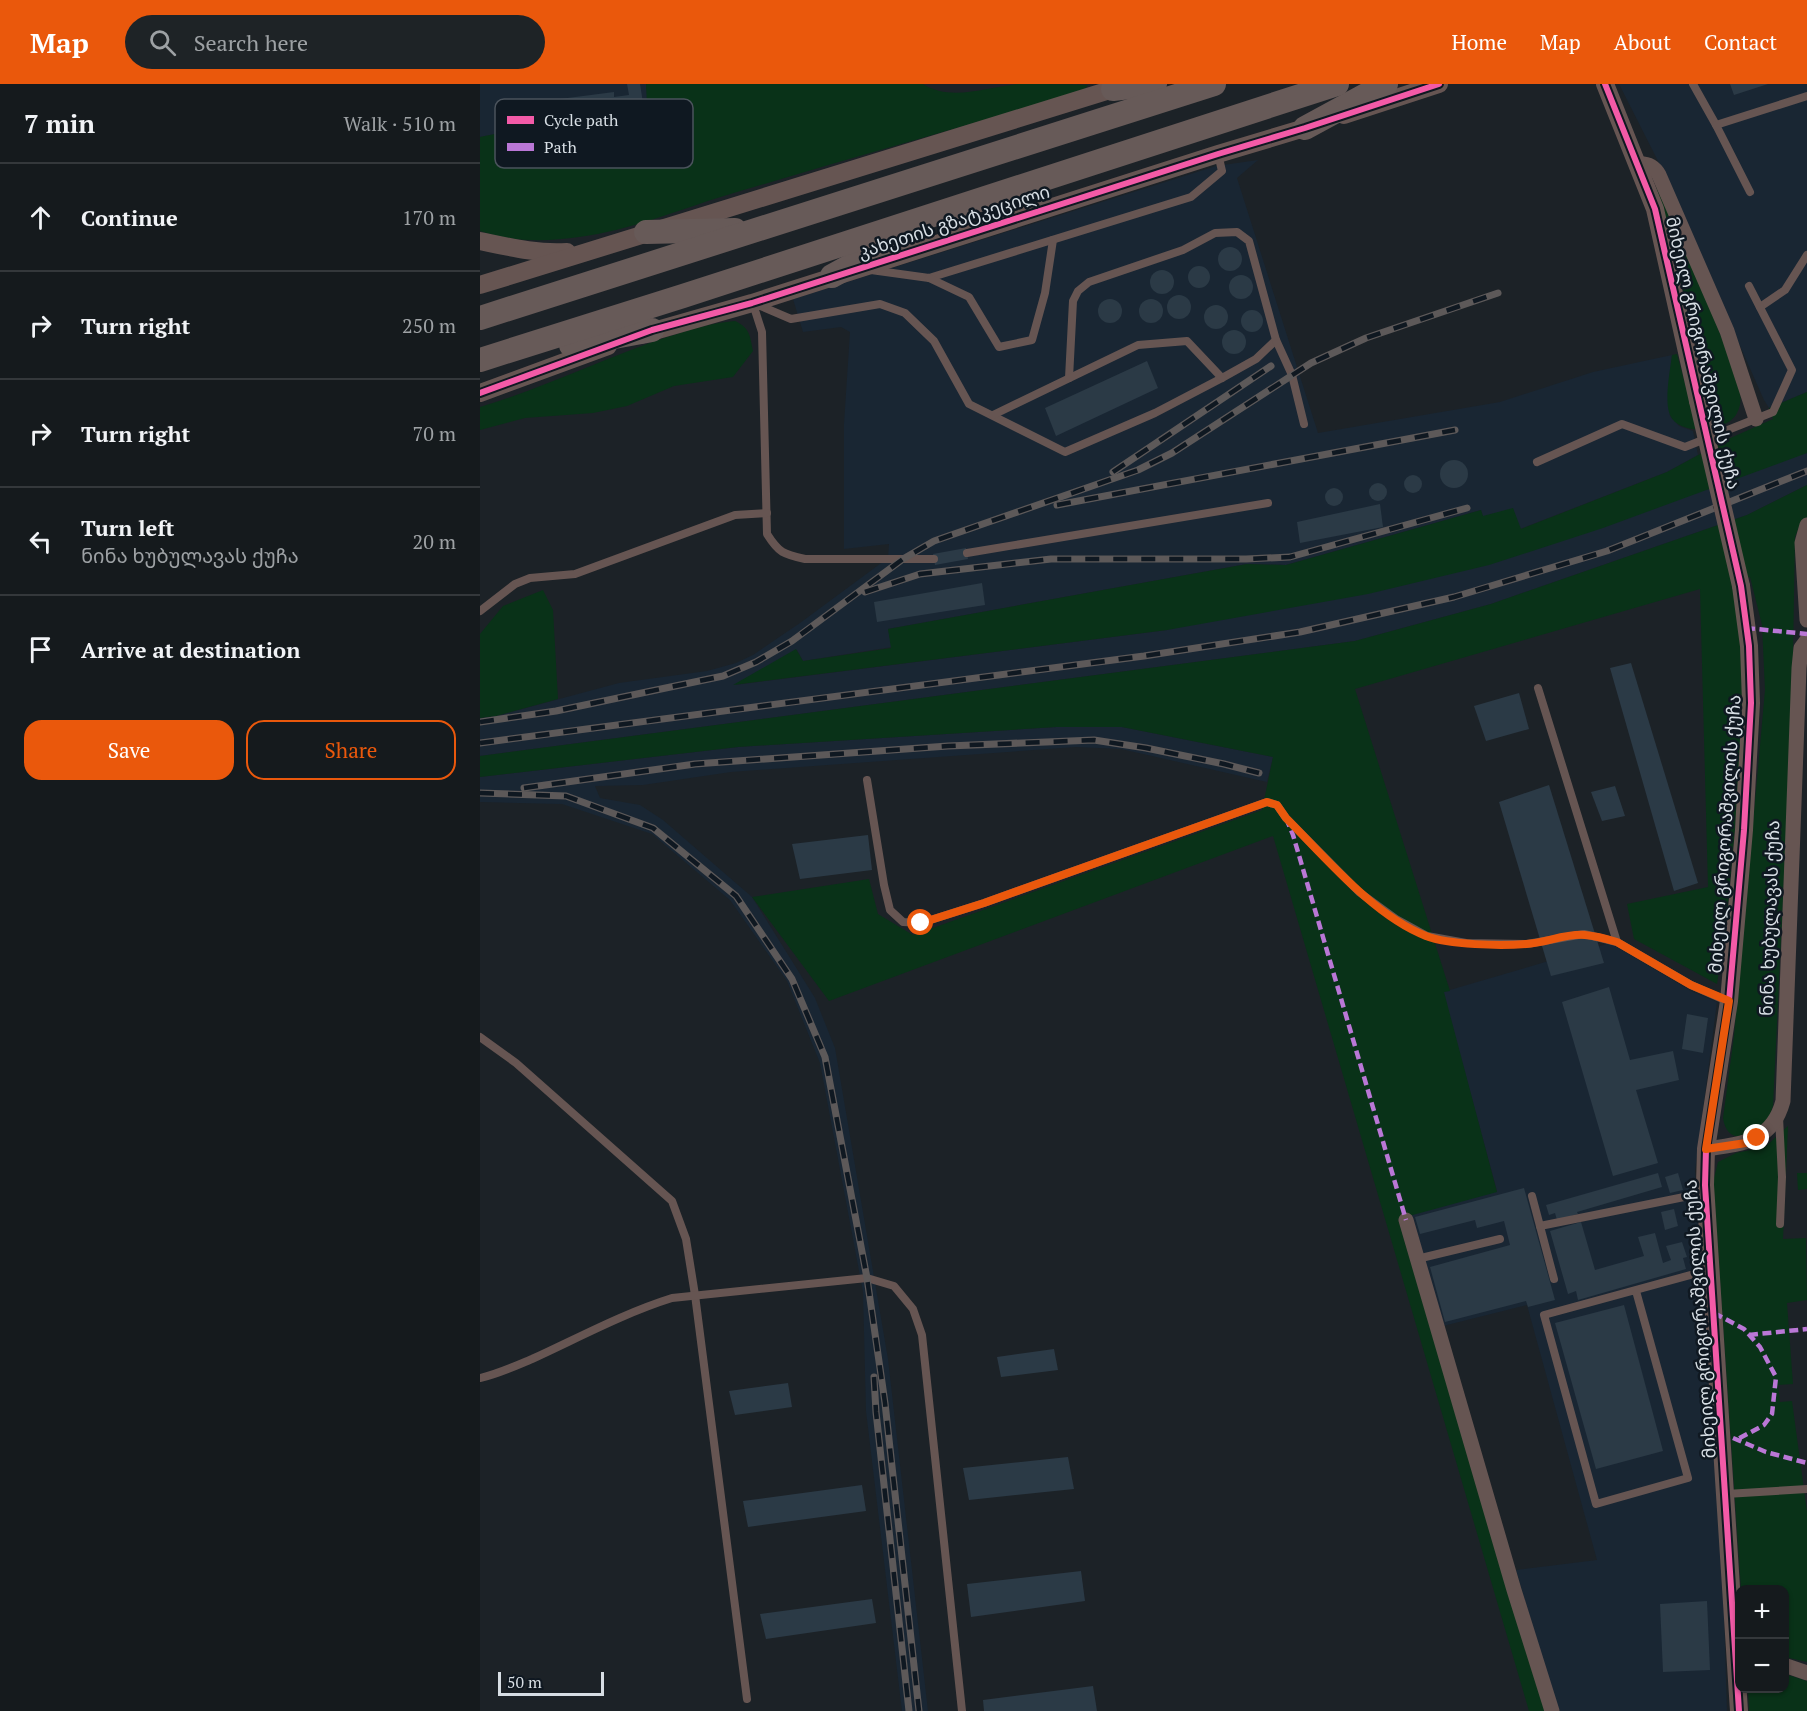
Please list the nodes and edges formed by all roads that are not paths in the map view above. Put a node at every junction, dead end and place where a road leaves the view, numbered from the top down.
1 (1155, 84) edge
2 (1214, 84) edge
3 (1337, 84) edge
4 (1386, 84) edge
5 (1439, 84) edge
6 (1605, 84) edge
7 (1694, 84) edge
8 (1117, 86) edge
9 (1807, 96) edge
10 (1716, 125) junction
11 (1305, 128) junction
12 (1218, 154) junction
13 (1638, 164) junction
14 (1750, 192) dead end
15 (954, 208) junction
16 (759, 230) junction
17 (646, 232) junction
18 (1053, 240) junction
19 (480, 241) edge
20 (598, 248) junction
21 (1807, 255) edge
22 (857, 269) junction
23 (832, 276) junction
24 (929, 278) junction
25 (480, 285) edge
26 (1749, 286) dead end
27 (752, 303) junction
28 (1760, 307) junction
29 (480, 318) edge
30 (652, 330) junction
31 (1276, 340) junction
32 (480, 361) edge
33 (1069, 378) junction
34 (1222, 378) junction
35 (480, 393) edge
36 (993, 416) junction
37 (1756, 419) junction
38 (1304, 424) dead end
39 (1537, 462) dead end
40 (1268, 503) dead end
41 (767, 513) junction
42 (1807, 525) edge
43 (967, 553) dead end
44 (934, 559) dead end
45 (480, 611) edge
46 (1807, 620) edge
47 (1807, 640) edge
48 (1538, 688) dead end
49 (867, 780) dead end
50 (1617, 942) junction
51 (1729, 1001) junction
52 (480, 1037) edge
53 (1779, 1116) junction
54 (1706, 1149) junction
55 (1706, 1193) junction
56 (1532, 1196) dead end
57 (1406, 1220) dead end
58 (1780, 1224) dead end
59 (1540, 1226) junction
60 (1500, 1239) dead end
61 (1417, 1259) junction
62 (1711, 1270) junction
63 (1554, 1279) dead end
64 (1636, 1290) junction
65 (694, 1295) junction
66 (480, 1378) edge
67 (1807, 1489) edge
68 (1725, 1494) junction
69 (1737, 1639) edge
70 (1789, 1666) edge
71 (1807, 1672) edge
72 (1738, 1693) edge
73 (747, 1699) dead end
74 (962, 1711) edge
75 (1552, 1711) edge
76 (1738, 1711) edge

1 - 8 highway
2 - 16 highway
3 - 15 highway, კახეთის გზატკეცილი
4 - 11 highway
5 - 11 street, კახეთის გზატკეცილი
6 - 13 street, მიხეილ გრიგორაშვილის ქუჩა
7 - 10 lane
8 - 17 street
9 - 10 lane
10 - 14 lane
11 - 12 street, კახეთის გზატკეცილი
12 - 18 lane
12 - 22 street, კახეთის გზატკეცილი
13 - 37 street
13 - 51 street, მიხეილ გრიგორაშვილის ქუჩა, bridge
15 - 23 highway
15 - 32 highway, კახეთის გზატკეცილი
16 - 17 highway
16 - 29 highway
17 - 20 street
18 - 24 lane
18 - 24 lane
19 - 20 street
20 - 25 street
21 - 28 lane
22 - 23 street, კახეთის გზატკეცილი
22 - 24 lane
23 - 27 street, კახეთის გზატკეცილი
26 - 28 lane
27 - 30 street, კახეთის გზატკეცილი
27 - 36 lane
27 - 41 lane
28 - 37 lane
30 - 32 highway
30 - 35 street, კახეთის გზატკეცილი
31 - 33 lane
31 - 34 lane
31 - 38 lane
33 - 34 lane
33 - 36 lane
34 - 36 lane
37 - 39 lane
40 - 43 lane
41 - 44 lane
41 - 45 lane
42 - 46 street
47 - 53 street, ნინა ხუბულავას ქუჩა
48 - 50 lane
49 - 50 lane
50 - 51 lane
51 - 54 street, მიხეილ გრიგორაშვილის ქუჩა
52 - 65 lane
53 - 54 street
53 - 58 lane
54 - 55 street, მიხეილ გრიგორაშვილის ქუჩა
55 - 59 lane
55 - 62 street, მიხეილ გრიგორაშვილის ქუჩა
56 - 59 lane
57 - 61 street
59 - 63 lane
60 - 61 lane
61 - 75 street
62 - 64 lane
62 - 68 street, მიხეილ გრიგორაშვილის ქუჩა
64 - 64 lane
65 - 66 lane
65 - 73 lane
65 - 74 lane
67 - 68 lane
68 - 69 street, მიხეილ გრიგორაშვილის ქუჩა
70 - 71 street
72 - 76 street, მიხეილ გრიგორაშვილის ქუჩა

